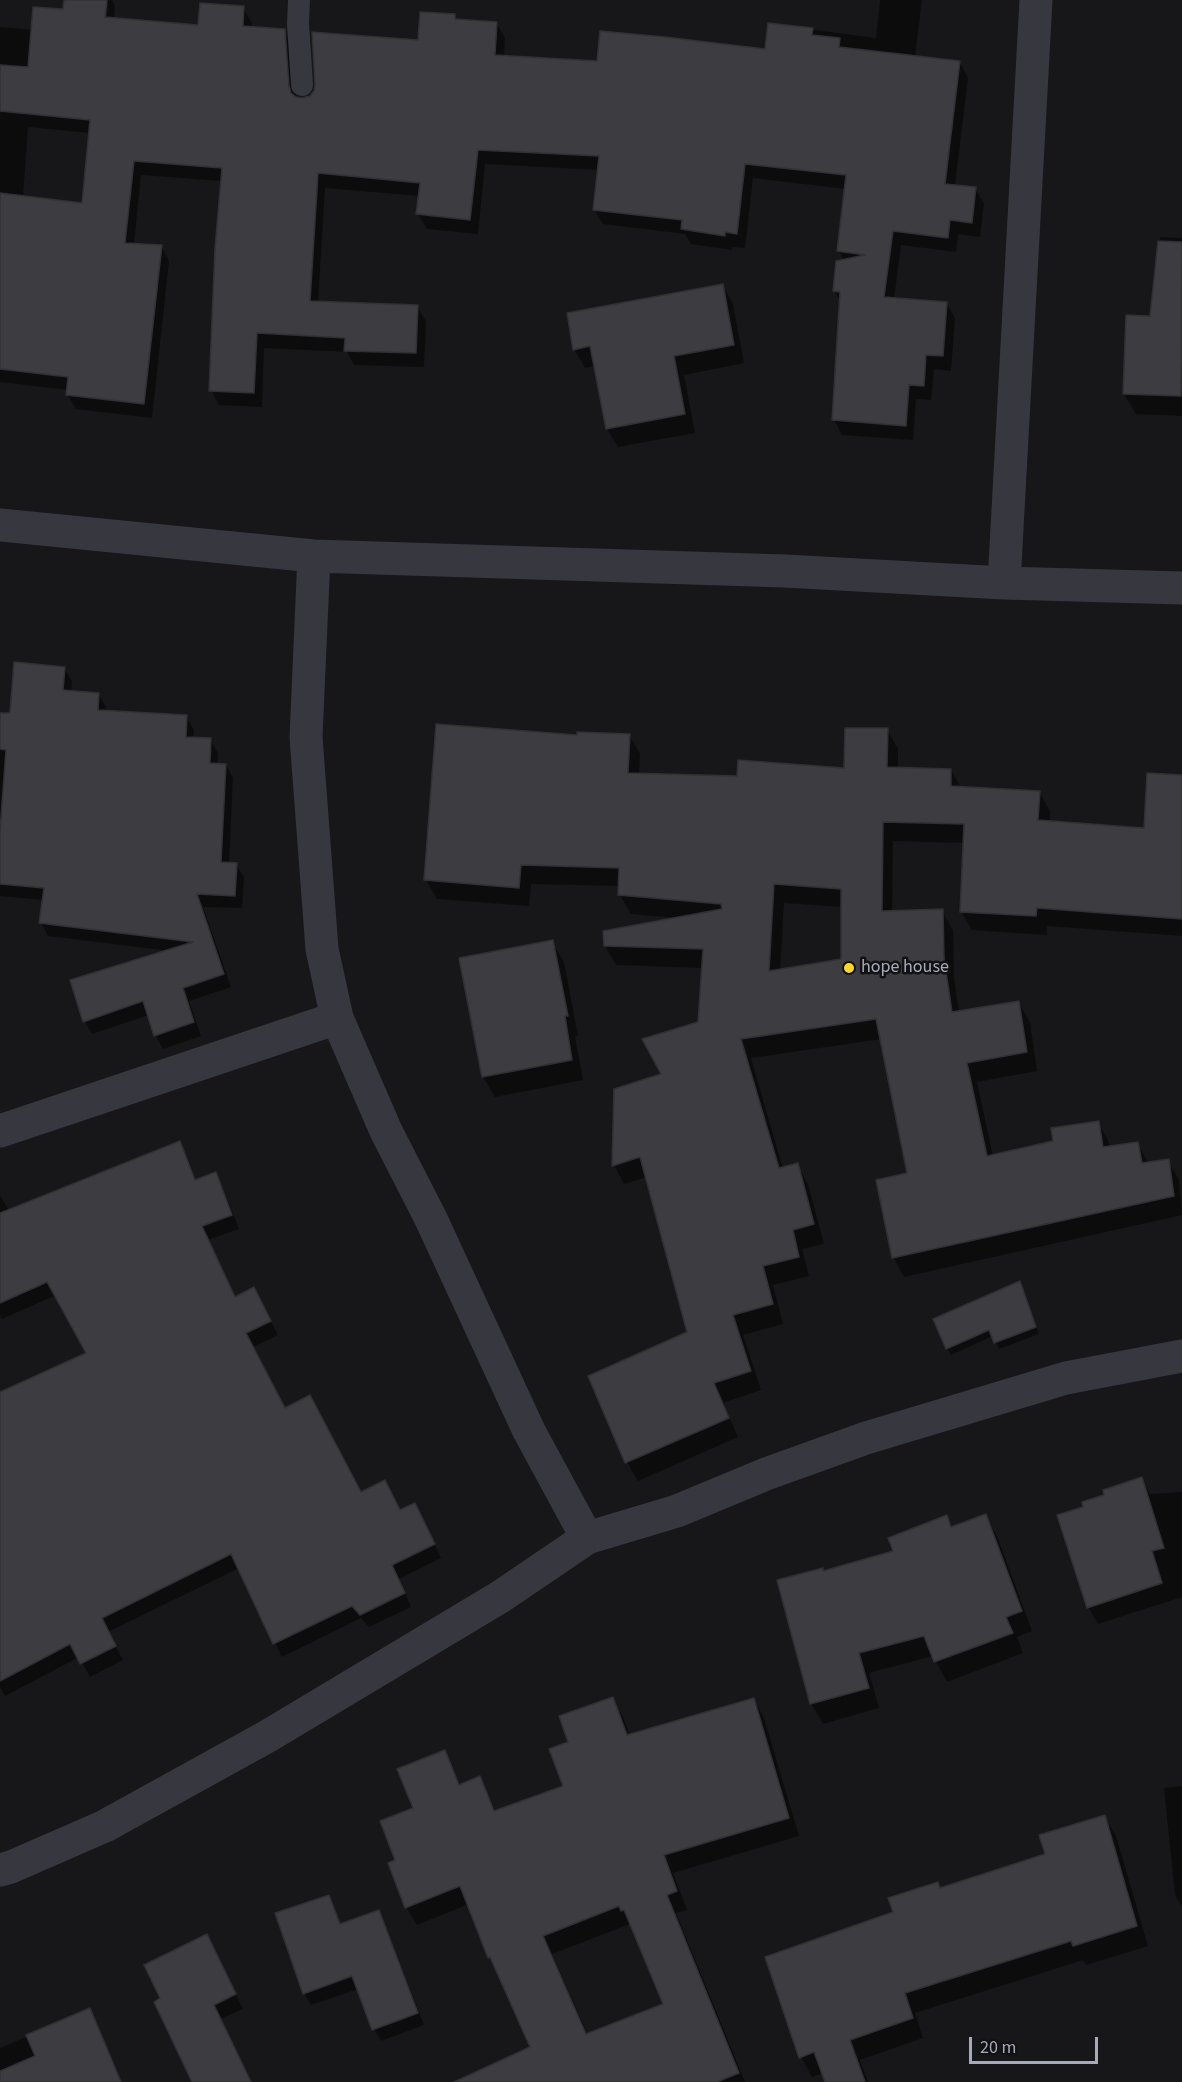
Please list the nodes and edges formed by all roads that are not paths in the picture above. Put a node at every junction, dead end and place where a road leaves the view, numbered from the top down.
1 (299, 0) edge
2 (1036, 0) edge
3 (302, 85) dead end
4 (0, 525) edge
5 (314, 556) junction
6 (1004, 583) junction
7 (1182, 588) edge
8 (337, 1018) junction
9 (0, 1131) edge
10 (1182, 1356) edge
11 (587, 1538) junction
12 (0, 1869) edge

1 - 3 lane
2 - 6 street
4 - 5 street
5 - 6 street
5 - 8 street
6 - 7 street
8 - 9 street
8 - 11 street
10 - 11 street
11 - 12 street

